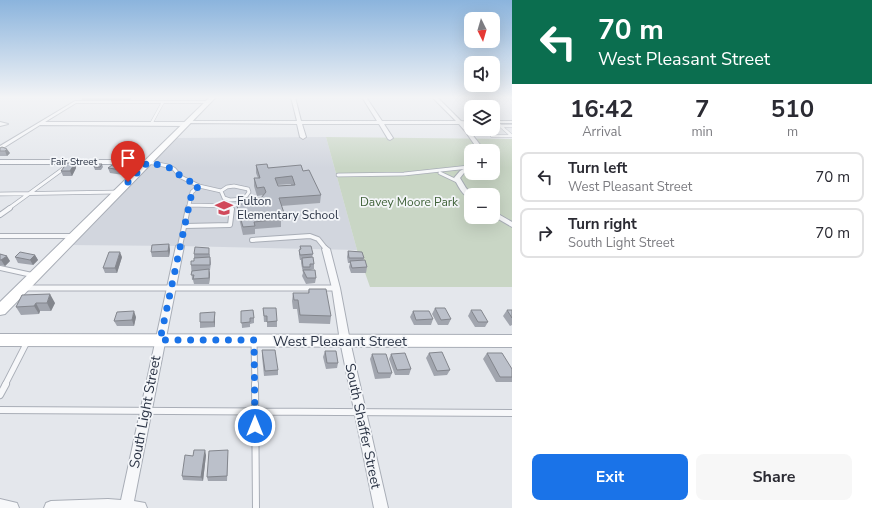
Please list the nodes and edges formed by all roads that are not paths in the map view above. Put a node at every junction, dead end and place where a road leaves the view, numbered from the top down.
1 (42, 121) edge
2 (153, 121) edge
3 (189, 121) edge
4 (458, 121) edge
5 (299, 122) junction
6 (512, 122) edge
7 (187, 123) junction
8 (380, 123) junction
9 (460, 123) junction
10 (464, 123) edge
11 (41, 124) junction
12 (151, 124) junction
13 (500, 124) edge
14 (500, 124) edge
15 (512, 126) edge
16 (500, 127) edge
17 (500, 136) edge
18 (512, 136) edge
19 (303, 137) dead end
20 (390, 138) dead end
21 (476, 144) edge
22 (0, 148) edge
23 (0, 162) edge
24 (72, 162) junction
25 (148, 162) junction
26 (464, 168) edge
27 (464, 171) edge
28 (435, 173) junction
29 (338, 175) dead end
30 (457, 181) junction
31 (199, 186) junction
32 (464, 189) edge
33 (221, 191) junction
34 (118, 192) junction
35 (29, 193) junction
36 (0, 194) edge
37 (189, 205) junction
38 (0, 215) edge
39 (500, 217) edge
40 (512, 225) edge
41 (185, 226) junction
42 (74, 236) junction
43 (1, 237) edge
44 (252, 240) dead end
45 (180, 246) joint
46 (326, 249) joint
47 (0, 268) edge
48 (34, 276) junction
49 (171, 287) junction
50 (22, 288) junction
51 (336, 288) junction
52 (4, 302) edge
53 (0, 310) edge
54 (0, 340) edge
55 (28, 340) junction
56 (160, 340) junction
57 (254, 340) junction
58 (345, 341) junction
59 (512, 341) edge
60 (0, 395) edge
61 (0, 410) edge
62 (146, 411) junction
63 (255, 411) junction
64 (360, 411) junction
65 (512, 413) edge
66 (0, 506) edge
67 (12, 508) edge
68 (51, 508) edge
69 (126, 508) edge
70 (140, 508) edge
71 (256, 508) edge
72 (381, 508) edge

1 - 11 street
2 - 12 lane
3 - 7 main road
4 - 9 street
5 - 7 street
5 - 8 street
5 - 19 street
6 - 13 street
7 - 12 street
7 - 25 main road
8 - 9 street
8 - 20 street
9 - 10 street
9 - 21 street
11 - 12 street
11 - 22 street
14 - 15 lane
16 - 18 lane
17 - 18 lane
23 - 24 street, Fair Street
24 - 25 street, Fair Street
24 - 35 lane
25 - 31 lane
25 - 34 main road
26 - 28 lane
27 - 30 street
28 - 29 lane
28 - 30 lane
30 - 32 street
31 - 33 lane
31 - 37 lane
33 - 33 lane
34 - 35 lane
34 - 42 main road
35 - 36 lane
35 - 38 lane
37 - 41 lane
37 - 41 lane
39 - 40 street
41 - 45 lane
42 - 43 street
42 - 48 main road
44 - 46 lane
45 - 49 street, South Light Street
46 - 51 street, South Shaffer Street
47 - 48 lane
48 - 50 main road
49 - 50 lane
49 - 51 lane
49 - 56 street, South Light Street
50 - 52 main road
51 - 58 street, South Shaffer Street
52 - 53 main road
54 - 55 main road, West Pleasant Street
55 - 56 main road, West Pleasant Street
55 - 60 lane
56 - 57 main road, West Pleasant Street
56 - 62 street, South Light Street
57 - 58 main road, West Pleasant Street
57 - 63 lane
58 - 59 main road, West Pleasant Street
58 - 64 street, South Shaffer Street
61 - 62 lane
62 - 63 lane
62 - 69 street, South Light Street
63 - 64 lane
63 - 71 lane
64 - 65 lane
64 - 72 street, South Shaffer Street
66 - 67 street
68 - 69 street
69 - 70 street

